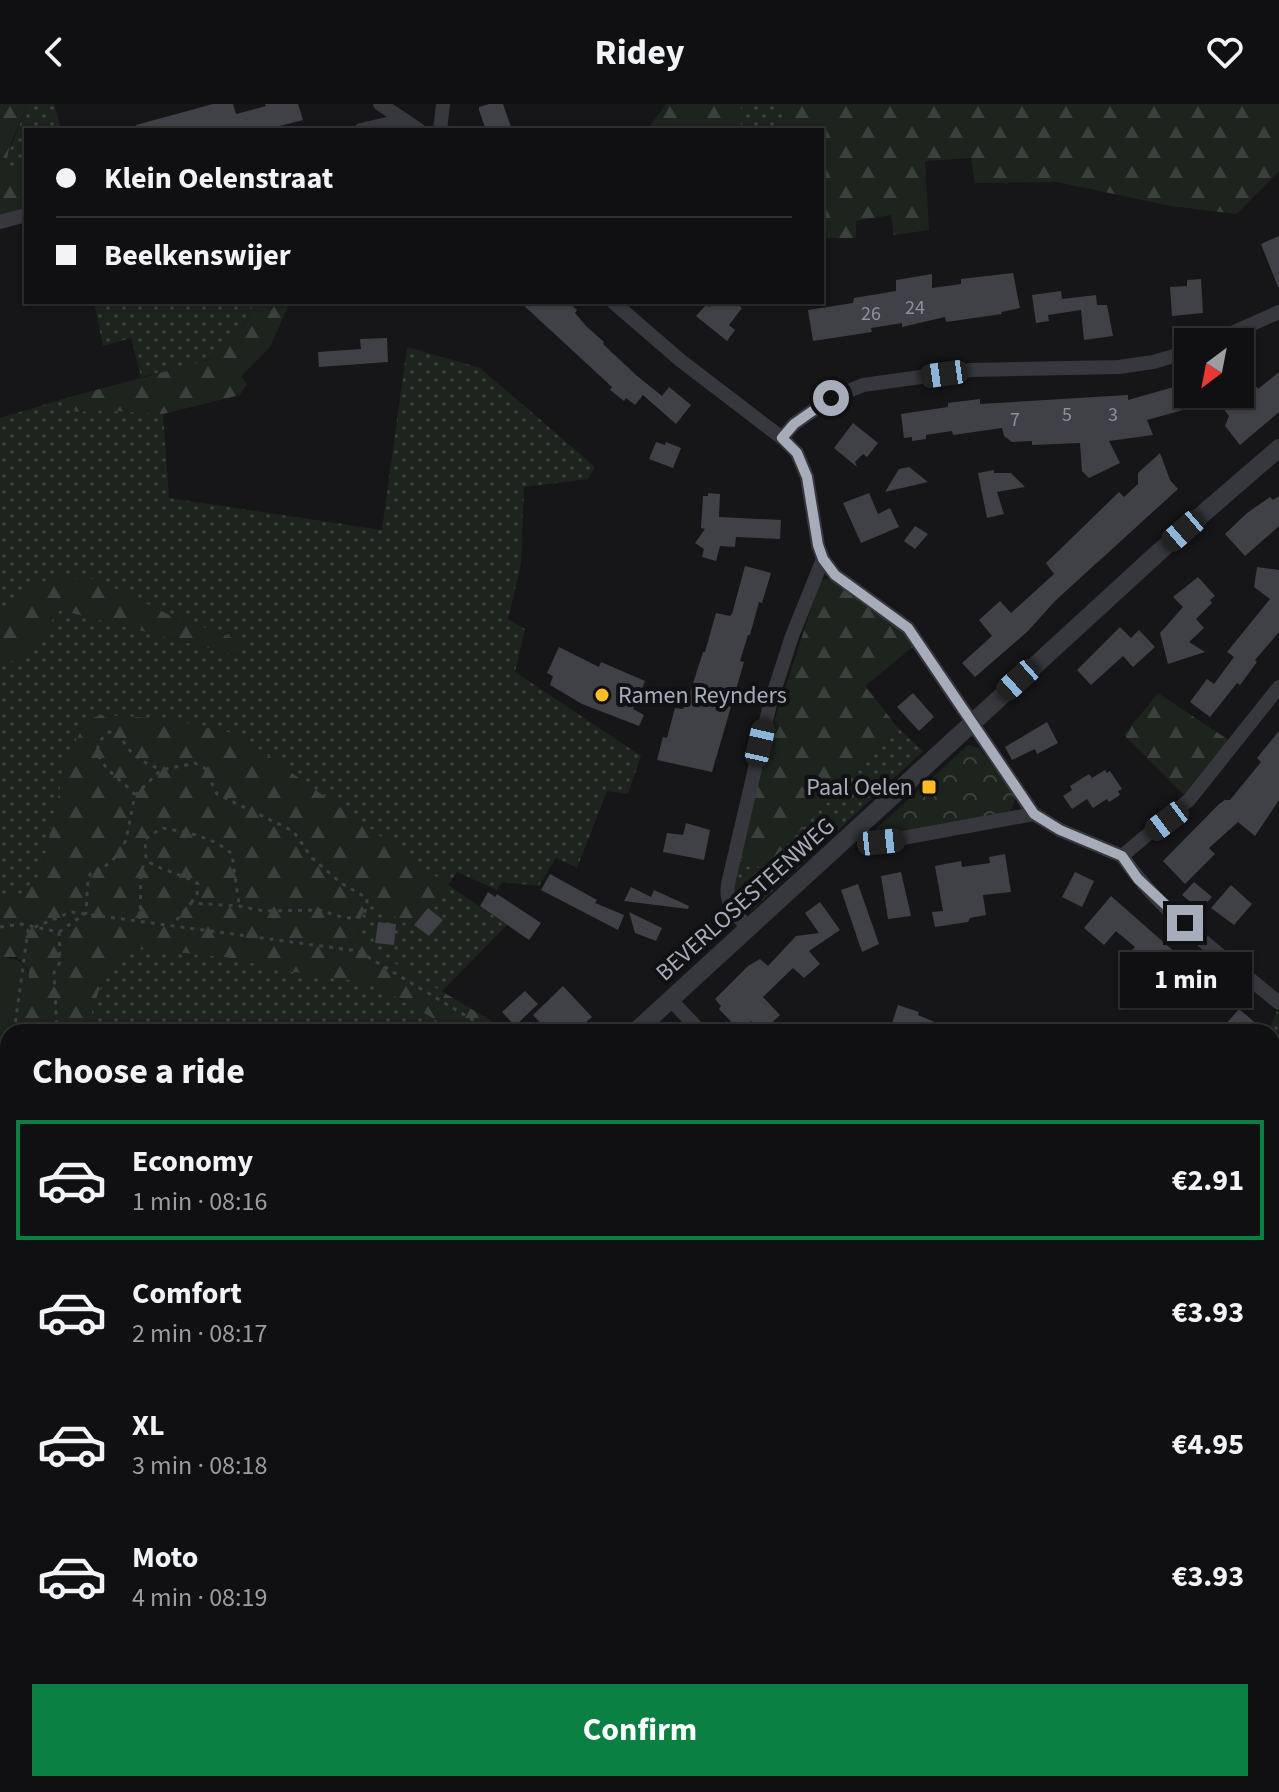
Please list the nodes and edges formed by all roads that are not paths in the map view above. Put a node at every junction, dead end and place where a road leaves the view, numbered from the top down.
1 (380, 104) edge
2 (443, 104) edge
3 (404, 120) junction
4 (370, 128) edge
5 (416, 128) edge
6 (440, 128) edge
7 (24, 216) edge
8 (0, 222) edge
9 (615, 304) edge
10 (1279, 312) edge
11 (1243, 328) edge
12 (1174, 356) edge
13 (782, 438) junction
14 (1279, 448) edge
15 (823, 559) junction
16 (1279, 687) edge
17 (971, 723) junction
18 (1034, 814) junction
19 (854, 833) junction
20 (1122, 856) junction
21 (748, 927) junction
22 (670, 999) junction
23 (1279, 1003) edge
24 (643, 1024) edge
25 (693, 1024) edge

1 - 3 street
2 - 6 street
3 - 4 street
3 - 5 street
7 - 8 street
9 - 13 street
10 - 11 street
12 - 13 street
13 - 15 street
14 - 17 street, BEVERLOSESTEENWEG
15 - 17 street
15 - 21 street
16 - 20 street
17 - 18 street
17 - 19 street, BEVERLOSESTEENWEG
18 - 19 street
18 - 20 street
19 - 21 street, BEVERLOSESTEENWEG
20 - 23 street
21 - 22 street, BEVERLOSESTEENWEG
22 - 24 street, BEVERLOSESTEENWEG
22 - 25 street

